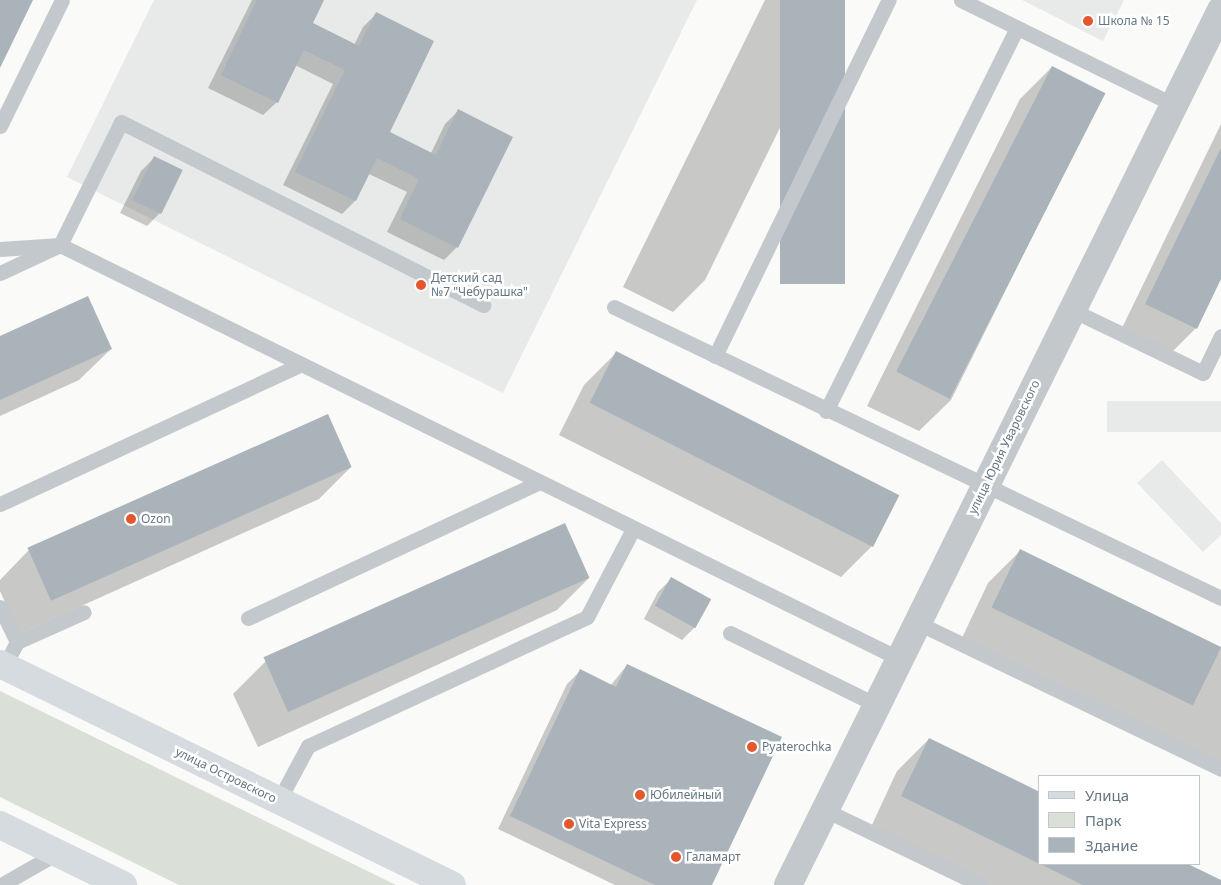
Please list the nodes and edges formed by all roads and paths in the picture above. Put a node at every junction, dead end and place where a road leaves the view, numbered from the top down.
1 (62, 0) edge
2 (889, 0) edge
3 (961, 0) edge
4 (1221, 10) edge
5 (1017, 28) junction
6 (1174, 105) junction
7 (0, 126) edge
8 (60, 245) junction
9 (0, 249) edge
10 (0, 273) edge
11 (484, 305) dead end
12 (614, 307) dead end
13 (1072, 310) junction
14 (1221, 336) edge
15 (715, 356) junction
16 (300, 365) junction
17 (826, 411) junction
18 (537, 483) junction
19 (985, 486) junction
20 (0, 504) edge
21 (633, 529) junction
22 (1221, 598) edge
23 (0, 607) edge
24 (84, 612) dead end
25 (248, 618) dead end
26 (918, 623) junction
27 (730, 633) dead end
28 (17, 642) junction
29 (900, 659) junction
30 (2, 665) edge
31 (877, 705) junction
32 (1221, 769) edge
33 (279, 800) junction
34 (824, 810) junction
35 (0, 825) edge
36 (57, 853) junction
37 (796, 883) edge
38 (1, 885) edge
39 (123, 885) edge
40 (452, 885) edge
41 (981, 885) edge

1 - 7 lane
2 - 15 lane
3 - 5 lane
4 - 6 street, улица Юрия Уваровского
5 - 6 lane
5 - 17 lane
6 - 13 street, улица Юрия Уваровского
8 - 9 lane
8 - 10 lane
8 - 11 lane
8 - 16 lane
12 - 15 lane
13 - 14 lane
13 - 19 street, улица Юрия Уваровского
15 - 17 lane
16 - 18 lane
16 - 20 lane
17 - 19 lane
18 - 21 lane
18 - 25 lane
19 - 22 lane
19 - 26 street, улица Юрия Уваровского
21 - 29 lane
21 - 33 lane
23 - 28 lane
24 - 28 lane
26 - 29 street, улица Юрия Уваровского
26 - 32 lane
27 - 31 lane
28 - 30 lane
29 - 31 street, улица Юрия Уваровского
30 - 33 main road, улица Островского
31 - 34 street, улица Юрия Уваровского
33 - 40 main road, улица Островского
34 - 37 street, улица Юрия Уваровского
34 - 41 lane
35 - 36 main road
36 - 38 lane
36 - 39 main road

